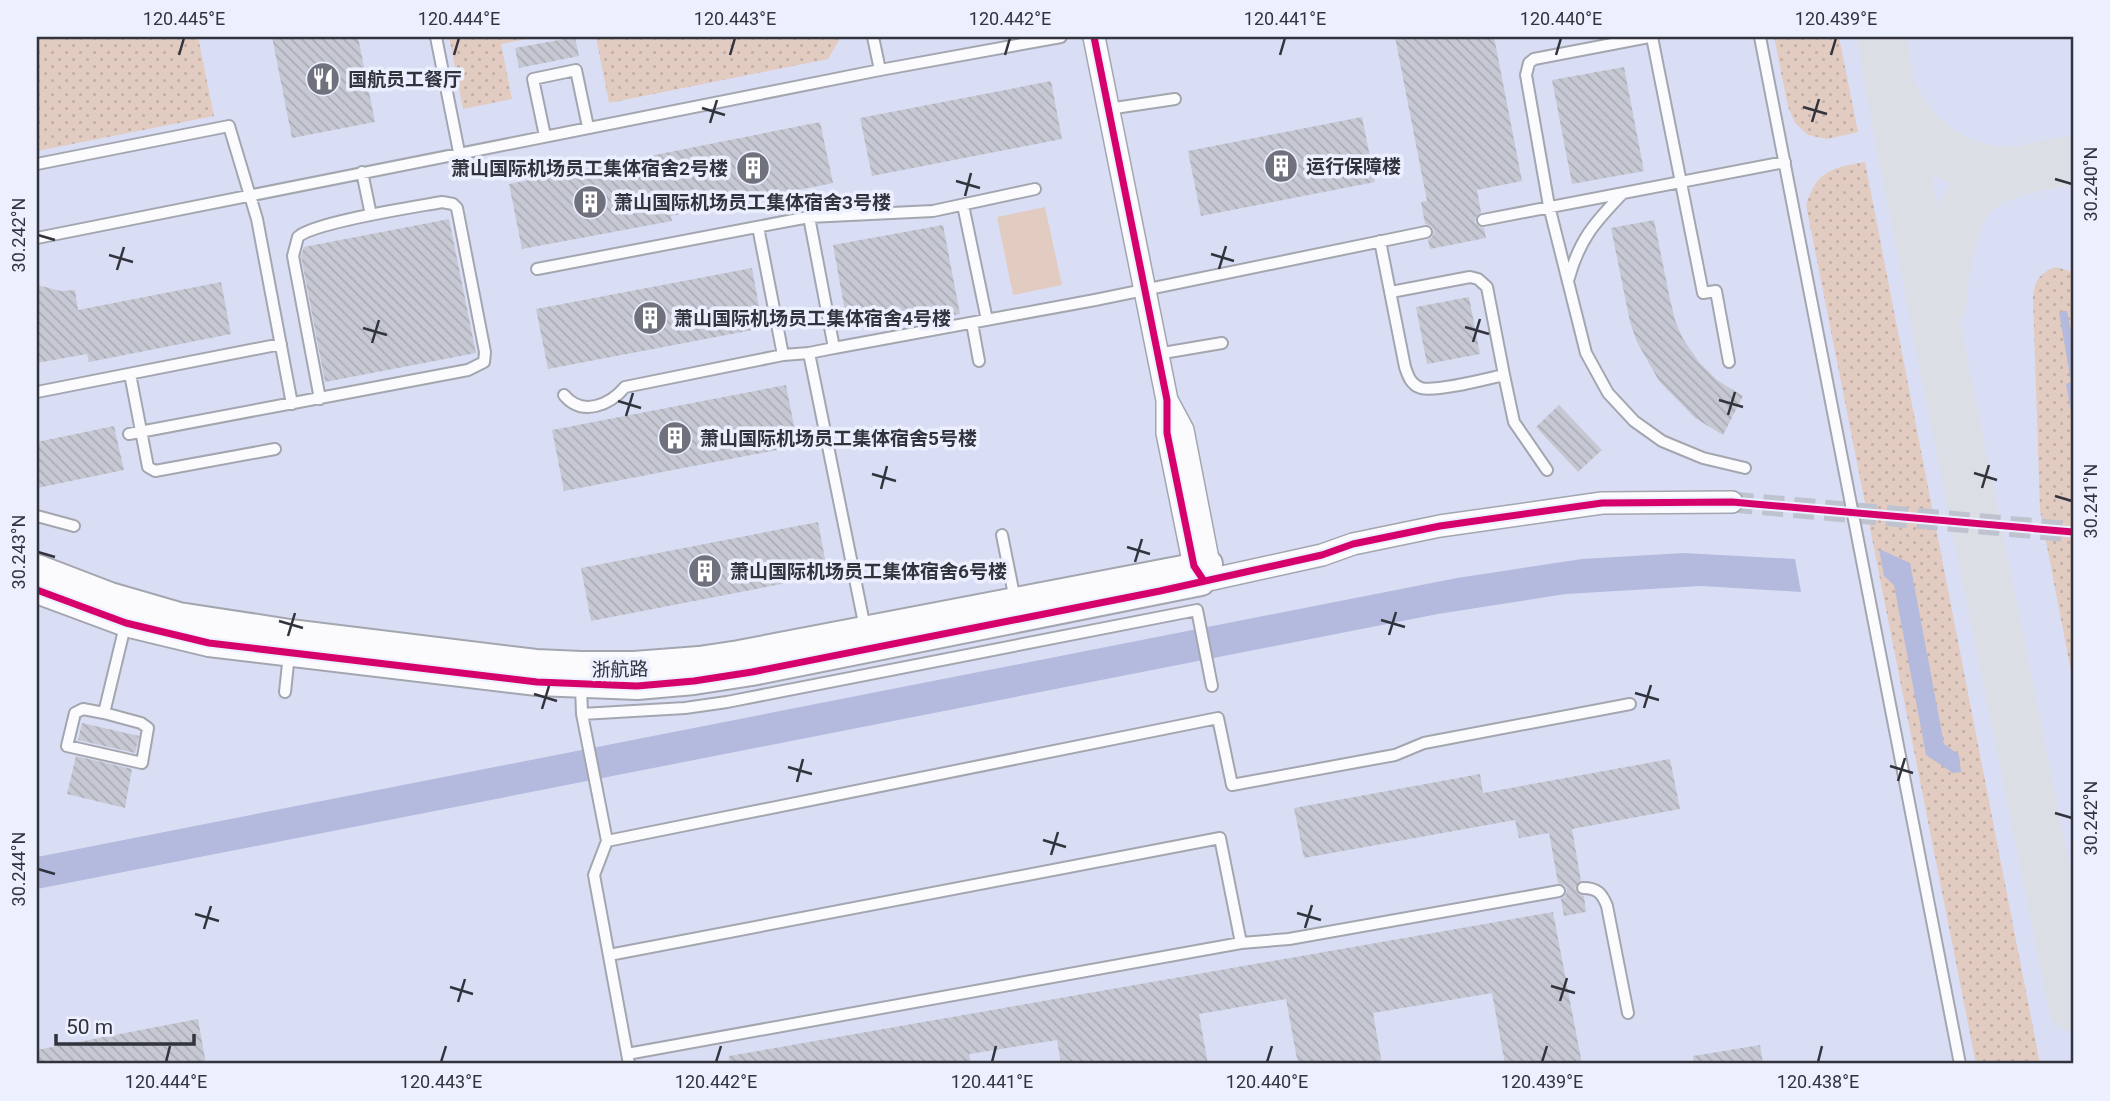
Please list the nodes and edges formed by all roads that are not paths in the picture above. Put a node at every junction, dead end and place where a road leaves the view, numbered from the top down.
1 (436, 37) edge
2 (873, 37) edge
3 (1061, 37) edge
4 (1094, 37) edge
5 (1650, 37) edge
6 (1760, 37) edge
7 (880, 70) junction
8 (1175, 99) dead end
9 (1108, 109) junction
10 (588, 127) junction
11 (545, 136) junction
12 (459, 152) junction
13 (1785, 162) junction
14 (37, 164) edge
15 (362, 172) junction
16 (1680, 182) junction
17 (1035, 189) dead end
18 (1623, 192) junction
19 (248, 195) junction
20 (963, 205) junction
21 (1549, 206) junction
22 (370, 215) junction
23 (810, 217) junction
24 (1483, 220) dead end
25 (758, 227) junction
26 (1426, 232) dead end
27 (37, 238) edge
28 (1380, 241) junction
29 (537, 269) dead end
30 (1568, 284) junction
31 (1144, 290) junction
32 (1391, 292) junction
33 (987, 320) junction
34 (972, 323) junction
35 (1222, 343) dead end
36 (281, 344) junction
37 (834, 348) junction
38 (809, 353) junction
39 (1157, 354) junction
40 (783, 355) junction
41 (979, 360) dead end
42 (1729, 362) dead end
43 (130, 373) junction
44 (1504, 375) junction
45 (37, 392) edge
46 (564, 395) dead end
47 (320, 399) junction
48 (292, 404) junction
49 (135, 433) junction
50 (275, 449) dead end
51 (1745, 468) dead end
52 (1547, 470) dead end
53 (1732, 502) tunnel mouth
54 (37, 516) edge
55 (74, 526) dead end
56 (1002, 535) dead end
57 (37, 568) edge
58 (1202, 571) junction
59 (37, 590) edge
60 (1015, 600) junction
61 (129, 613) junction
62 (865, 630) junction
63 (289, 644) junction
64 (581, 675) junction
65 (1212, 686) dead end
66 (285, 692) dead end
67 (1630, 704) dead end
68 (104, 713) junction
69 (582, 714) junction
70 (607, 841) junction
71 (1583, 888) dead end
72 (1559, 891) dead end
73 (1241, 943) junction
74 (609, 955) junction
75 (1628, 1013) dead end
76 (628, 1059) edge
77 (1960, 1064) edge

1 - 12 lane
2 - 7 lane
3 - 7 lane
4 - 9 street
5 - 16 lane
5 - 21 lane
6 - 13 lane
7 - 10 lane
8 - 9 lane
9 - 31 street
10 - 11 lane
10 - 11 lane
11 - 12 lane
12 - 15 lane
13 - 16 lane
13 - 77 lane
14 - 19 lane
15 - 19 lane
15 - 22 lane
16 - 18 lane
16 - 42 lane
17 - 20 lane
18 - 21 lane
18 - 30 lane
19 - 27 lane
19 - 36 lane
20 - 23 lane
20 - 33 lane
21 - 24 lane
21 - 30 lane
22 - 47 lane
22 - 47 lane
23 - 25 lane
23 - 37 lane
25 - 29 lane
25 - 40 lane
26 - 28 lane
28 - 31 lane
28 - 32 lane
30 - 51 lane
31 - 33 lane
31 - 39 street
32 - 44 lane
32 - 44 lane
33 - 34 lane
34 - 37 lane
34 - 41 lane
35 - 39 lane
36 - 43 lane
36 - 48 lane
37 - 38 lane
38 - 40 lane
38 - 62 lane
39 - 58 street
40 - 46 lane
43 - 45 lane
43 - 49 lane
44 - 52 lane
47 - 48 lane
48 - 49 lane
49 - 50 lane
53 - 58 street
54 - 55 lane
56 - 60 lane
57 - 61 street, 浙航路
58 - 60 street, 浙航路
58 - 64 street, 浙航路
59 - 61 street, 浙航路
60 - 62 street, 浙航路
61 - 63 street, 浙航路
61 - 68 lane
62 - 64 street, 浙航路
63 - 64 street, 浙航路
63 - 66 lane
64 - 69 lane
65 - 69 lane
67 - 70 lane
68 - 68 lane
69 - 70 lane
70 - 74 lane
71 - 75 lane
72 - 73 lane
73 - 74 lane
73 - 76 lane
74 - 76 lane

